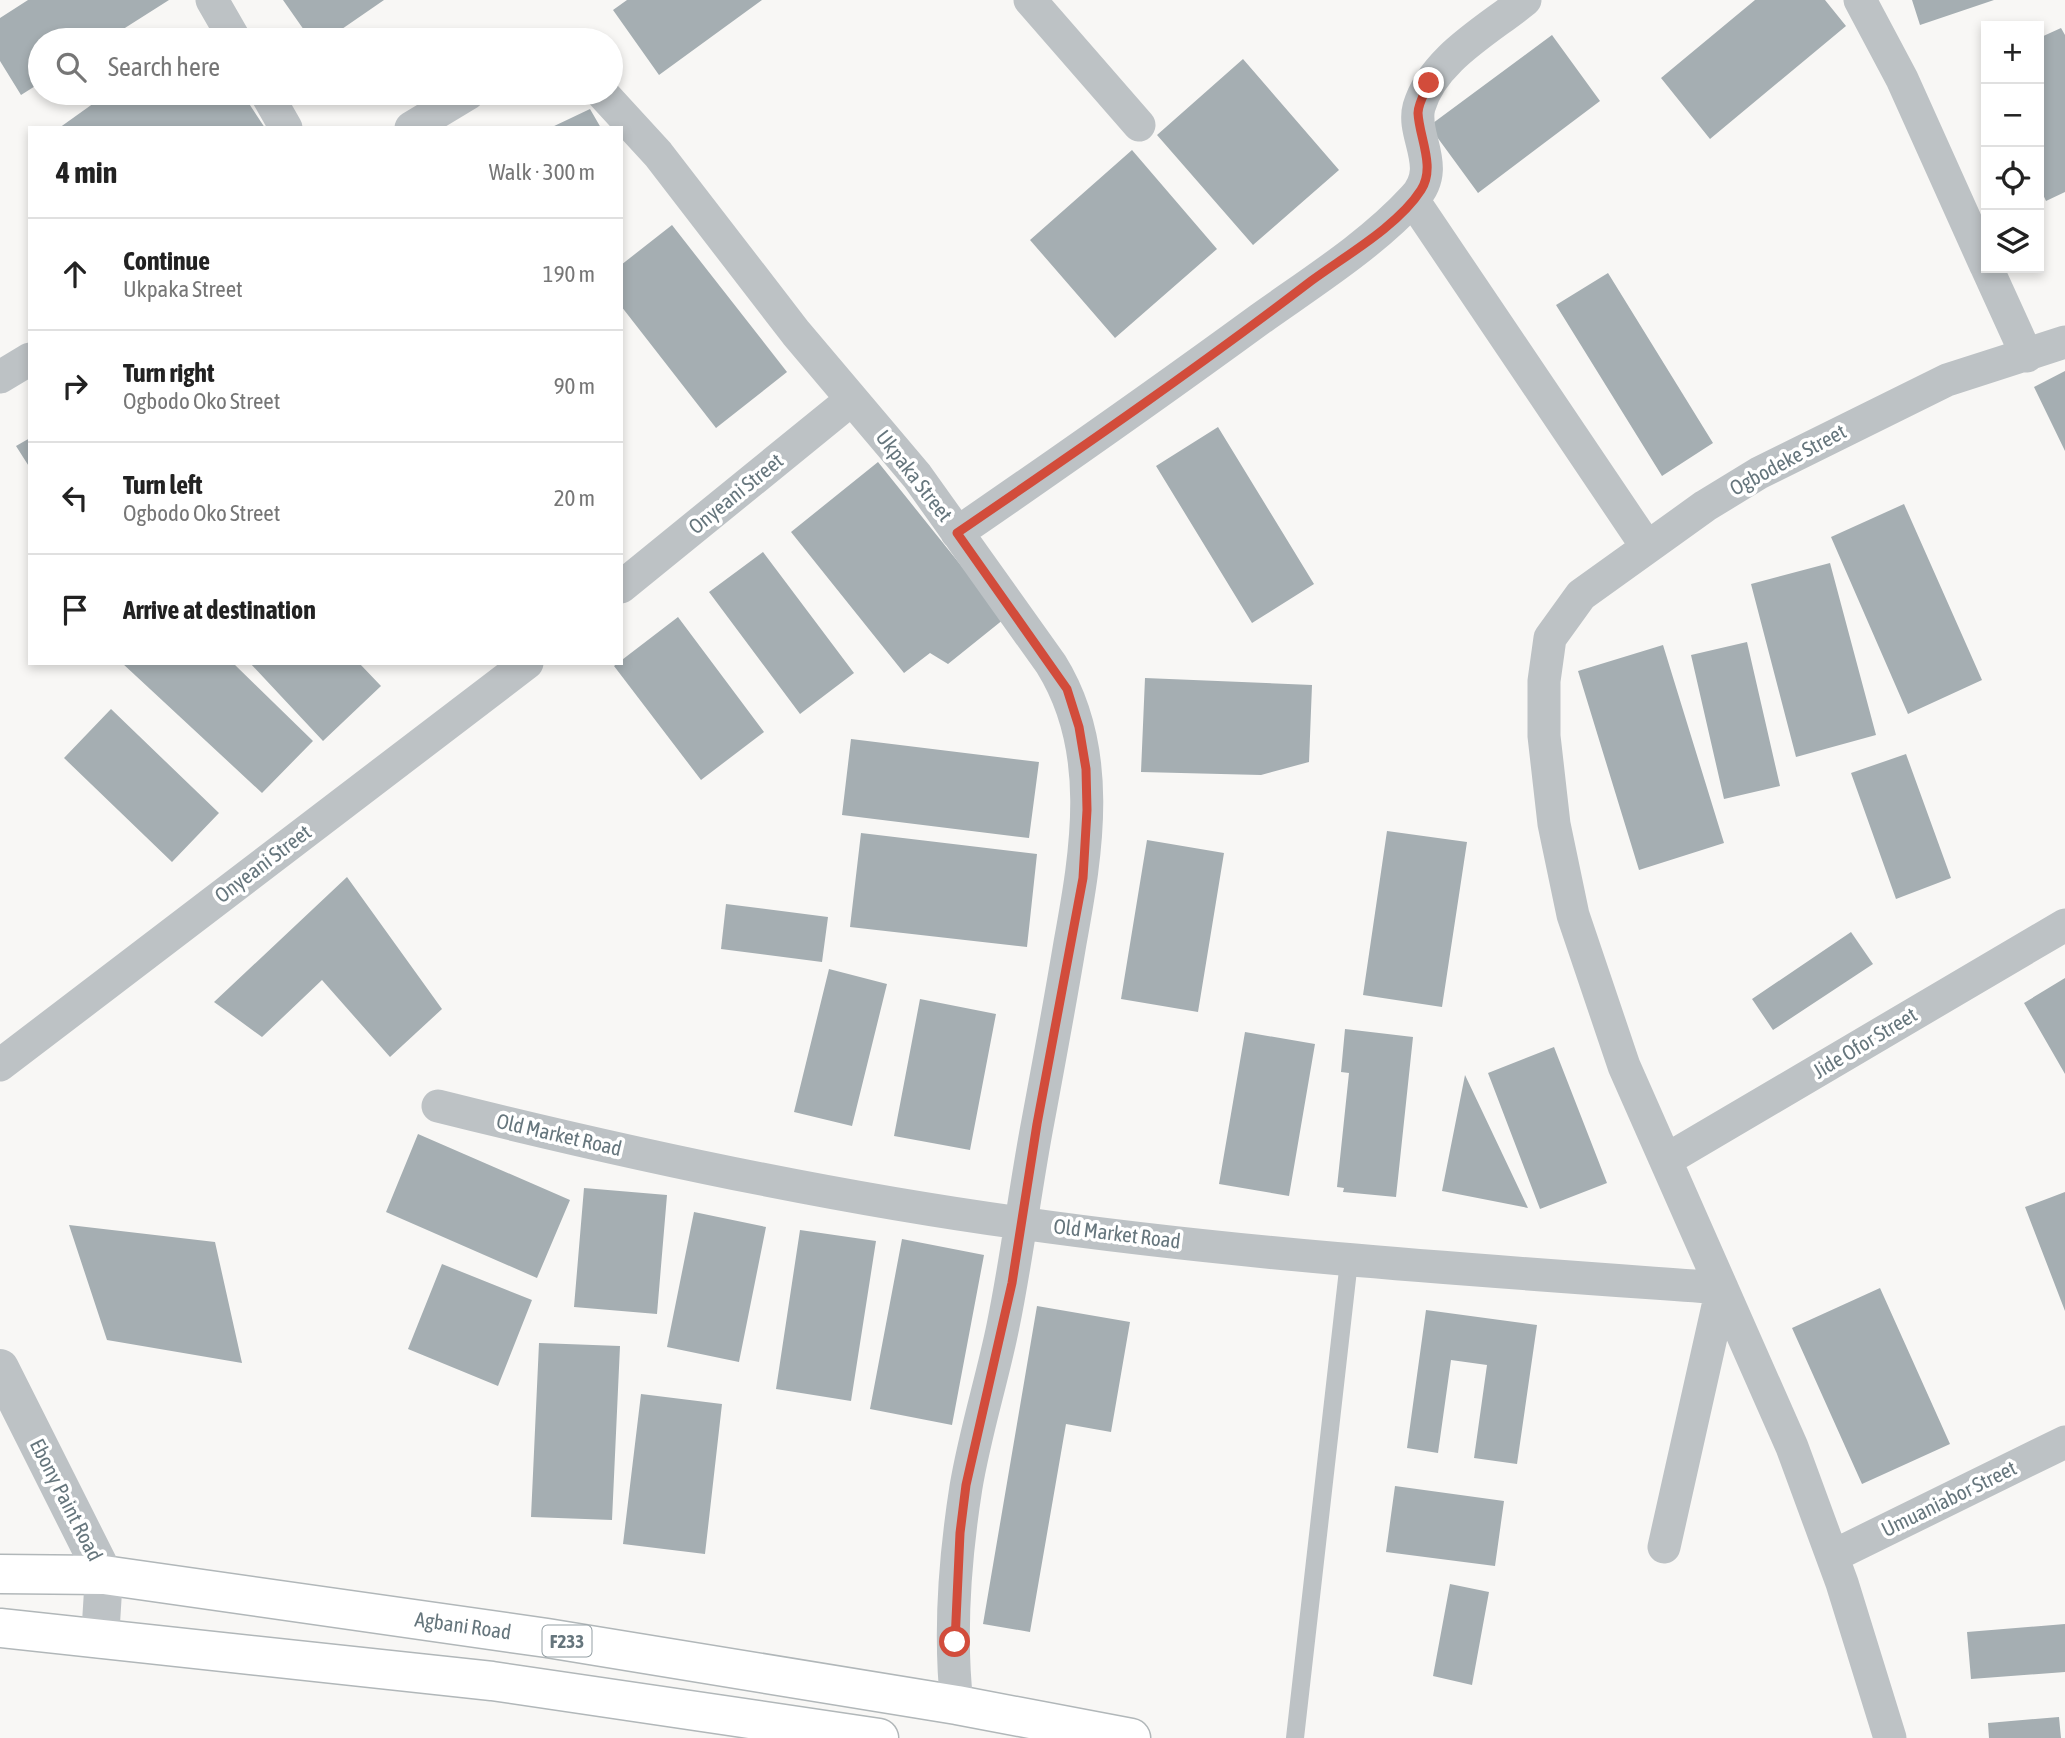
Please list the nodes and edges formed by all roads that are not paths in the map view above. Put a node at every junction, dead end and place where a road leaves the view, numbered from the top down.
1 (212, 0) edge
2 (1030, 0) edge
3 (1525, 0) edge
4 (1860, 0) edge
5 (228, 28) edge
6 (273, 105) edge
7 (449, 105) edge
8 (613, 105) edge
9 (1139, 125) dead end
10 (285, 126) edge
11 (414, 126) edge
12 (1413, 200) junction
13 (1981, 254) edge
14 (1990, 273) edge
15 (2065, 342) edge
16 (2027, 356) junction
17 (28, 360) edge
18 (0, 377) edge
19 (851, 400) junction
20 (957, 533) junction
21 (1647, 547) junction
22 (623, 585) edge
23 (524, 665) edge
24 (2065, 925) edge
25 (0, 1065) edge
26 (438, 1106) dead end
27 (1666, 1160) junction
28 (1021, 1223) junction
29 (1349, 1261) junction
30 (1722, 1288) junction
31 (0, 1368) edge
32 (2065, 1442) edge
33 (1664, 1547) dead end
34 (1833, 1556) junction
35 (0, 1574) edge
36 (104, 1575) junction
37 (0, 1628) edge
38 (100, 1639) junction
39 (833, 1685) junction
40 (957, 1704) junction
41 (821, 1733) edge
42 (879, 1738) edge
43 (1131, 1738) edge
44 (1295, 1738) edge
45 (1890, 1738) edge

1 - 5 street
2 - 9 street
3 - 12 street
4 - 13 street
6 - 10 street
7 - 11 street
8 - 19 street, Ukpaka Street
12 - 20 street
12 - 21 street
14 - 16 street
15 - 16 street, Ogbodeke Street
16 - 21 street, Ogbodeke Street
17 - 18 street
19 - 20 street, Ukpaka Street
19 - 22 street, Onyeani Street
20 - 28 street, Ukpaka Street
21 - 27 street, Ogbodeke Street
23 - 25 street, Onyeani Street
24 - 27 street, Jide Ofor Street
26 - 28 street, Old Market Road
27 - 30 street
28 - 29 street, Old Market Road
28 - 40 street, Ukpaka Street
29 - 30 street, Old Market Road
29 - 44 lane
30 - 33 street
30 - 34 street
31 - 36 street, Ebony Paint Road
32 - 34 street, Umuaniabor Street
34 - 45 street
35 - 36 main road, Agbani Road / F233
36 - 38 street, Ebony Paint Road
36 - 39 main road, Agbani Road / F233
37 - 38 main road, F233
38 - 41 main road, F233
39 - 40 main road, Agbani Road / F233
39 - 41 street
40 - 43 main road, Agbani Road / F233
41 - 42 main road, F233

